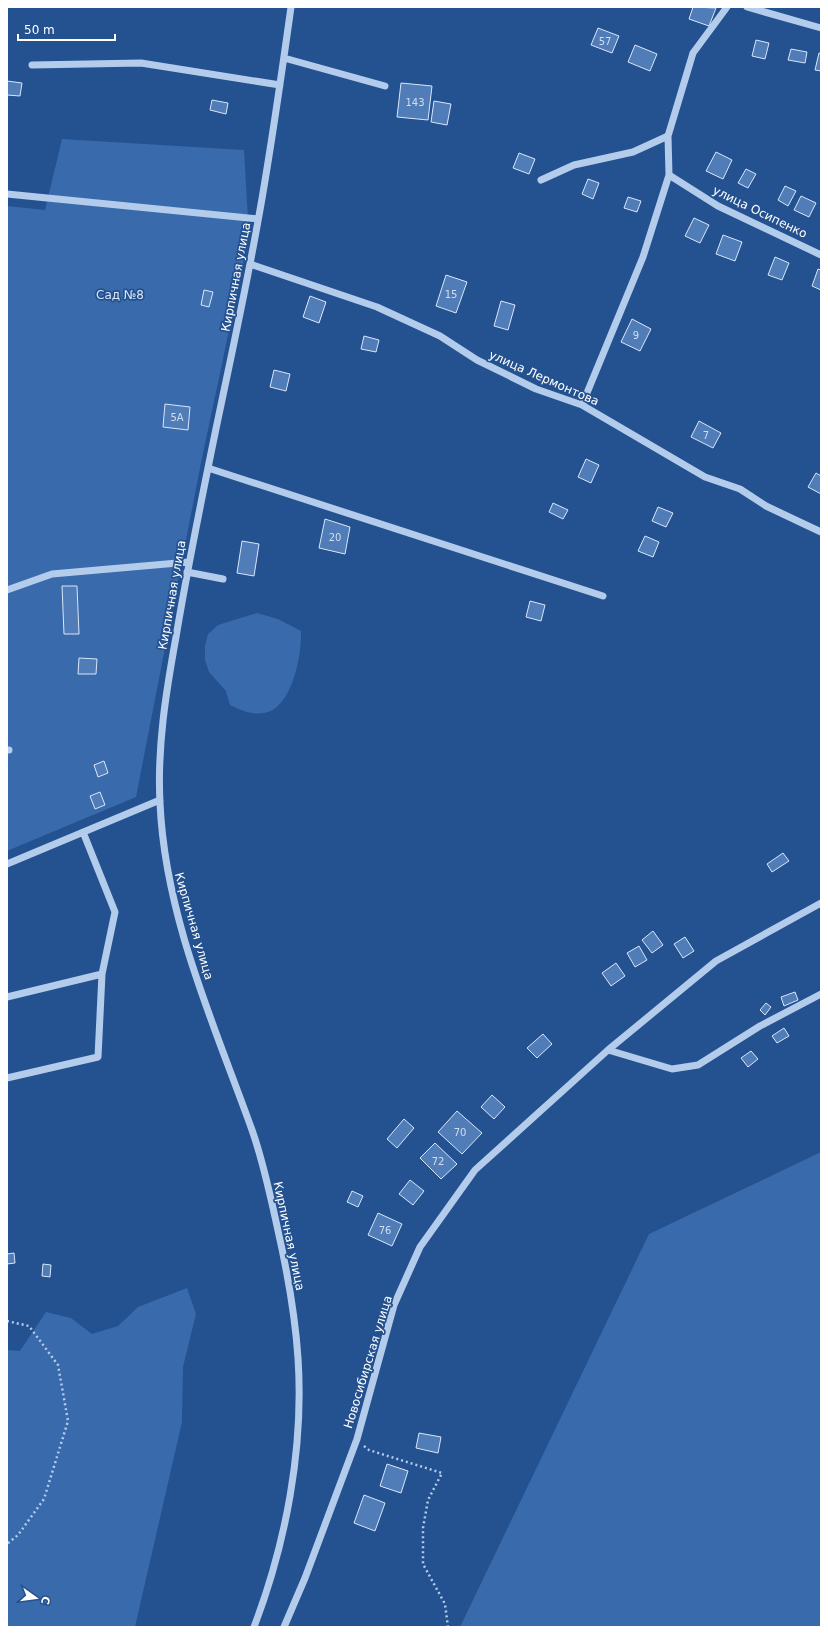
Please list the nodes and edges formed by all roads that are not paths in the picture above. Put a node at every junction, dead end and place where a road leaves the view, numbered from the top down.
1 (291, 7) edge
2 (727, 7) edge
3 (747, 7) edge
4 (820, 25) edge
5 (284, 58) junction
6 (32, 65) dead end
7 (280, 85) junction
8 (385, 86) dead end
9 (668, 136) junction
10 (669, 175) junction
11 (541, 180) dead end
12 (7, 194) edge
13 (258, 219) junction
14 (821, 255) edge
15 (250, 264) junction
16 (582, 405) junction
17 (208, 468) junction
18 (821, 532) edge
19 (189, 562) junction
20 (187, 572) junction
21 (223, 580) dead end
22 (7, 590) edge
23 (603, 596) dead end
24 (160, 800) junction
25 (83, 832) junction
26 (7, 864) edge
27 (821, 903) edge
28 (102, 974) junction
29 (821, 994) edge
30 (7, 997) edge
31 (608, 1050) junction
32 (7, 1078) edge
33 (254, 1627) edge
34 (284, 1627) edge

1 - 5 street, Кирпичная улица
2 - 9 street
3 - 4 street
5 - 7 street, Кирпичная улица
5 - 8 street
6 - 7 street
7 - 13 street, Кирпичная улица
9 - 10 street
9 - 11 street
10 - 14 street, улица Осипенко
10 - 16 street
12 - 13 street
13 - 15 street, Кирпичная улица
15 - 16 street, улица Лермонтова
15 - 17 street, Кирпичная улица
16 - 18 street, улица Лермонтова
17 - 19 street, Кирпичная улица
17 - 23 street
19 - 20 street, Кирпичная улица
19 - 22 street
20 - 21 street
20 - 24 street, Кирпичная улица
24 - 25 street
24 - 33 street, Кирпичная улица
25 - 26 street
25 - 28 street
27 - 31 street, Новосибирская улица
28 - 30 street
28 - 32 street
29 - 31 street
31 - 34 street, Новосибирская улица

